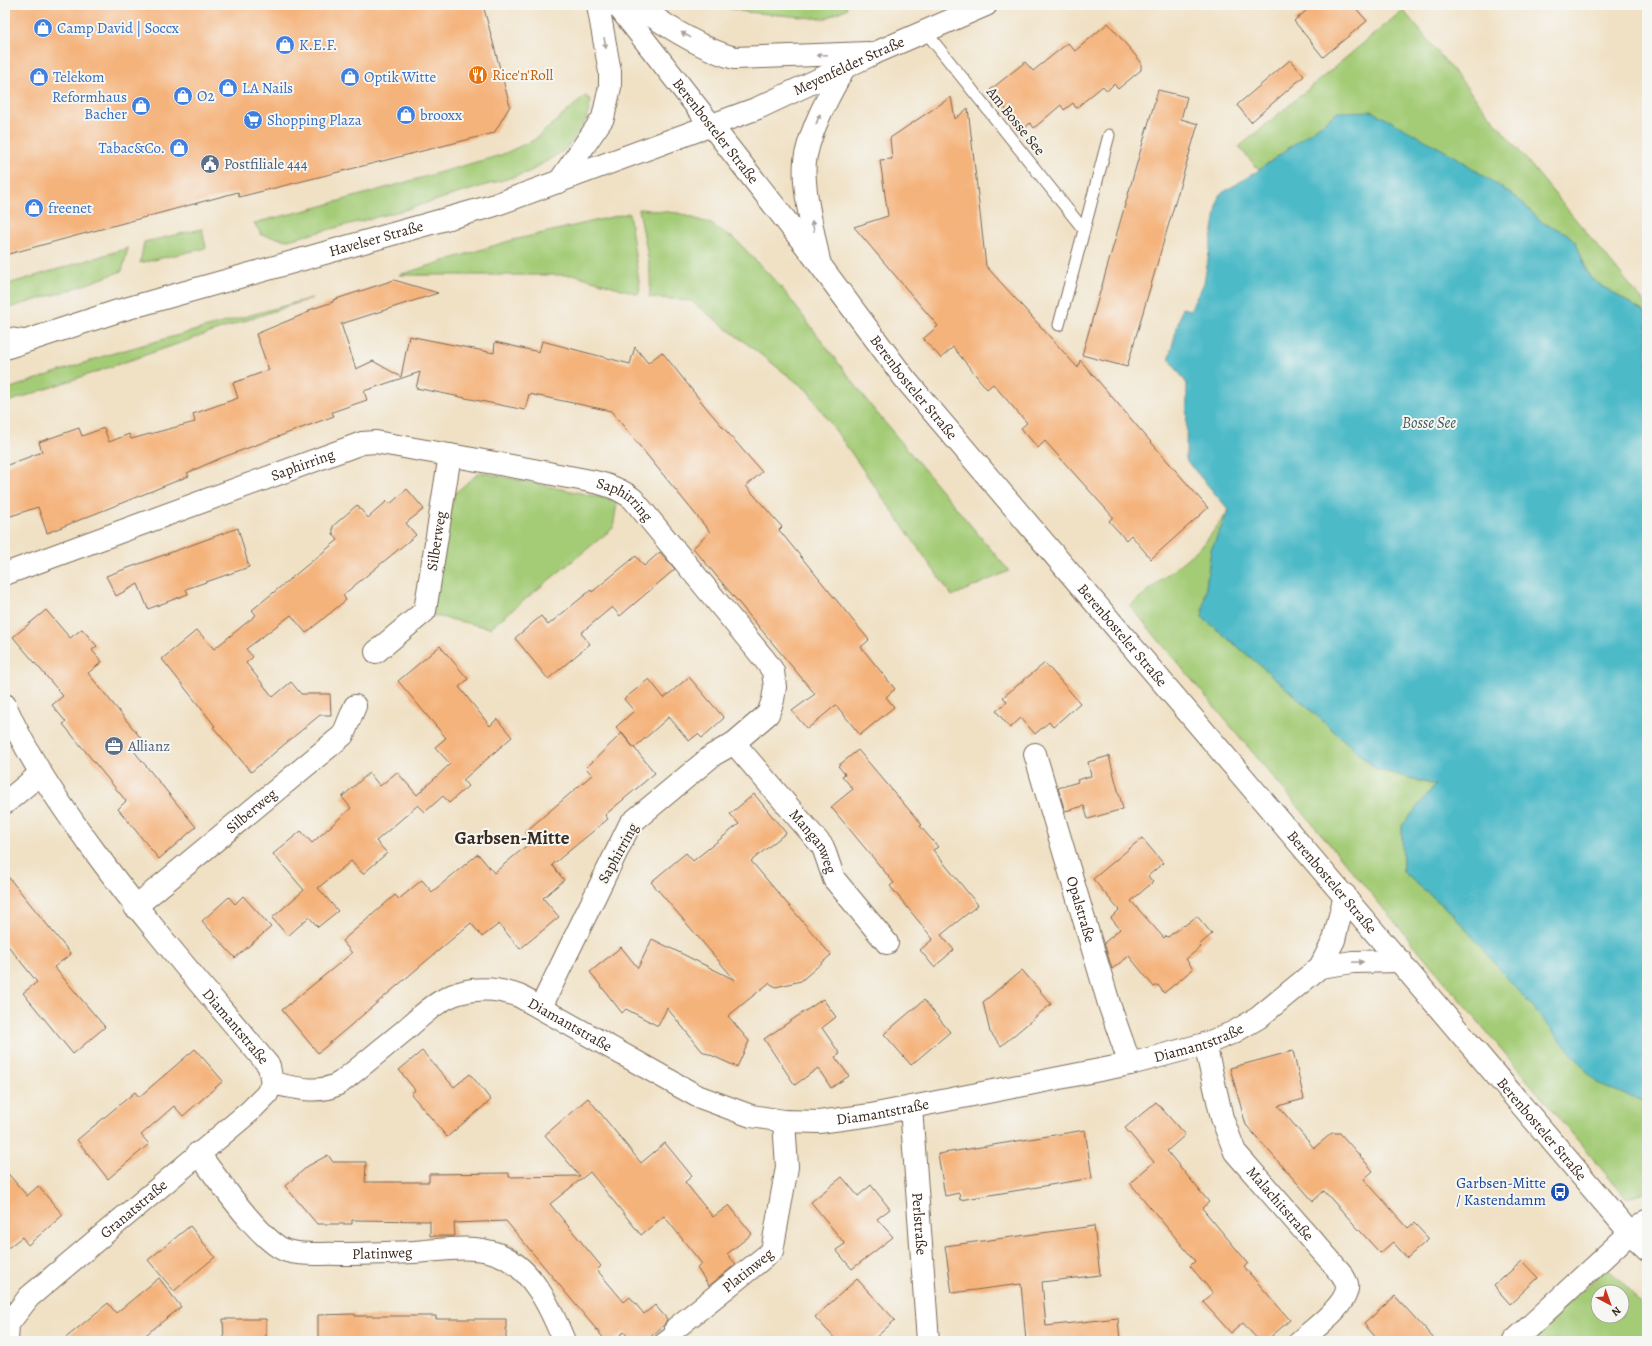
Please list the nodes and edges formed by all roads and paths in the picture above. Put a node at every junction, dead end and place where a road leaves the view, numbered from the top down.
1 (598, 5) edge
2 (617, 5) edge
3 (636, 5) edge
4 (986, 5) edge
5 (925, 31) junction
6 (875, 53) junction
7 (844, 68) junction
8 (712, 126) junction
9 (1110, 135) dead end
10 (559, 182) junction
11 (1084, 230) junction
12 (820, 264) junction
13 (1059, 325) dead end
14 (5, 333) edge
15 (35, 337) junction
16 (5, 348) edge
17 (450, 455) junction
18 (5, 574) edge
19 (376, 652) dead end
20 (5, 705) edge
21 (355, 706) dead end
22 (734, 743) junction
23 (1035, 754) dead end
24 (40, 774) junction
25 (5, 803) edge
26 (1345, 895) junction
27 (135, 907) junction
28 (887, 943) dead end
29 (1401, 961) junction
30 (1320, 967) junction
31 (541, 1007) junction
32 (1205, 1044) junction
33 (1130, 1064) junction
34 (272, 1083) junction
35 (911, 1107) junction
36 (784, 1121) junction
37 (198, 1153) junction
38 (1639, 1227) edge
39 (1647, 1249) edge
40 (7, 1329) edge
41 (668, 1335) edge
42 (564, 1341) edge
43 (928, 1341) edge
44 (1300, 1341) edge
45 (1514, 1341) edge

1 -> 10 street
2 - 8 street, Berenbosteler Straße
6 -> 3 street
4 - 5 street, Meyenfelder Straße
5 - 6 street, Meyenfelder Straße
5 - 11 lane, Am Bosse See
6 - 7 street, Meyenfelder Straße
7 - 8 street, Meyenfelder Straße
12 -> 7 street
8 - 10 street, Havelser Straße
8 - 12 street, Berenbosteler Straße
9 - 11 lane
10 - 15 street, Havelser Straße
11 - 13 lane
12 - 26 street, Berenbosteler Straße
14 - 15 lane, Havelser Straße
15 - 16 street, Havelser Straße
17 - 18 street, Saphirring
17 - 19 street, Silberweg
17 - 22 street, Saphirring
20 - 24 street, Diamantstraße
21 - 27 street, Silberweg
22 - 28 street, Manganweg
22 - 31 street, Saphirring
23 - 33 street, Opalstraße
24 - 25 street
24 - 27 street, Diamantstraße
26 - 29 street, Berenbosteler Straße
26 - 30 street, Diamantstraße
27 - 34 street, Diamantstraße
30 -> 29 street
29 - 38 street, Berenbosteler Straße
30 - 32 street, Diamantstraße
31 - 34 street, Diamantstraße
31 - 36 street, Diamantstraße
32 - 33 street, Diamantstraße
32 - 44 street, Malachitstraße
33 - 35 street, Diamantstraße
34 - 37 street, Granatstraße
35 - 36 street, Diamantstraße
35 - 43 street, Perlstraße
36 - 41 street, Platinweg
37 - 40 street, Granatstraße
37 - 42 street, Platinweg
38 - 39 street, Berenbosteler Straße
38 - 45 street

